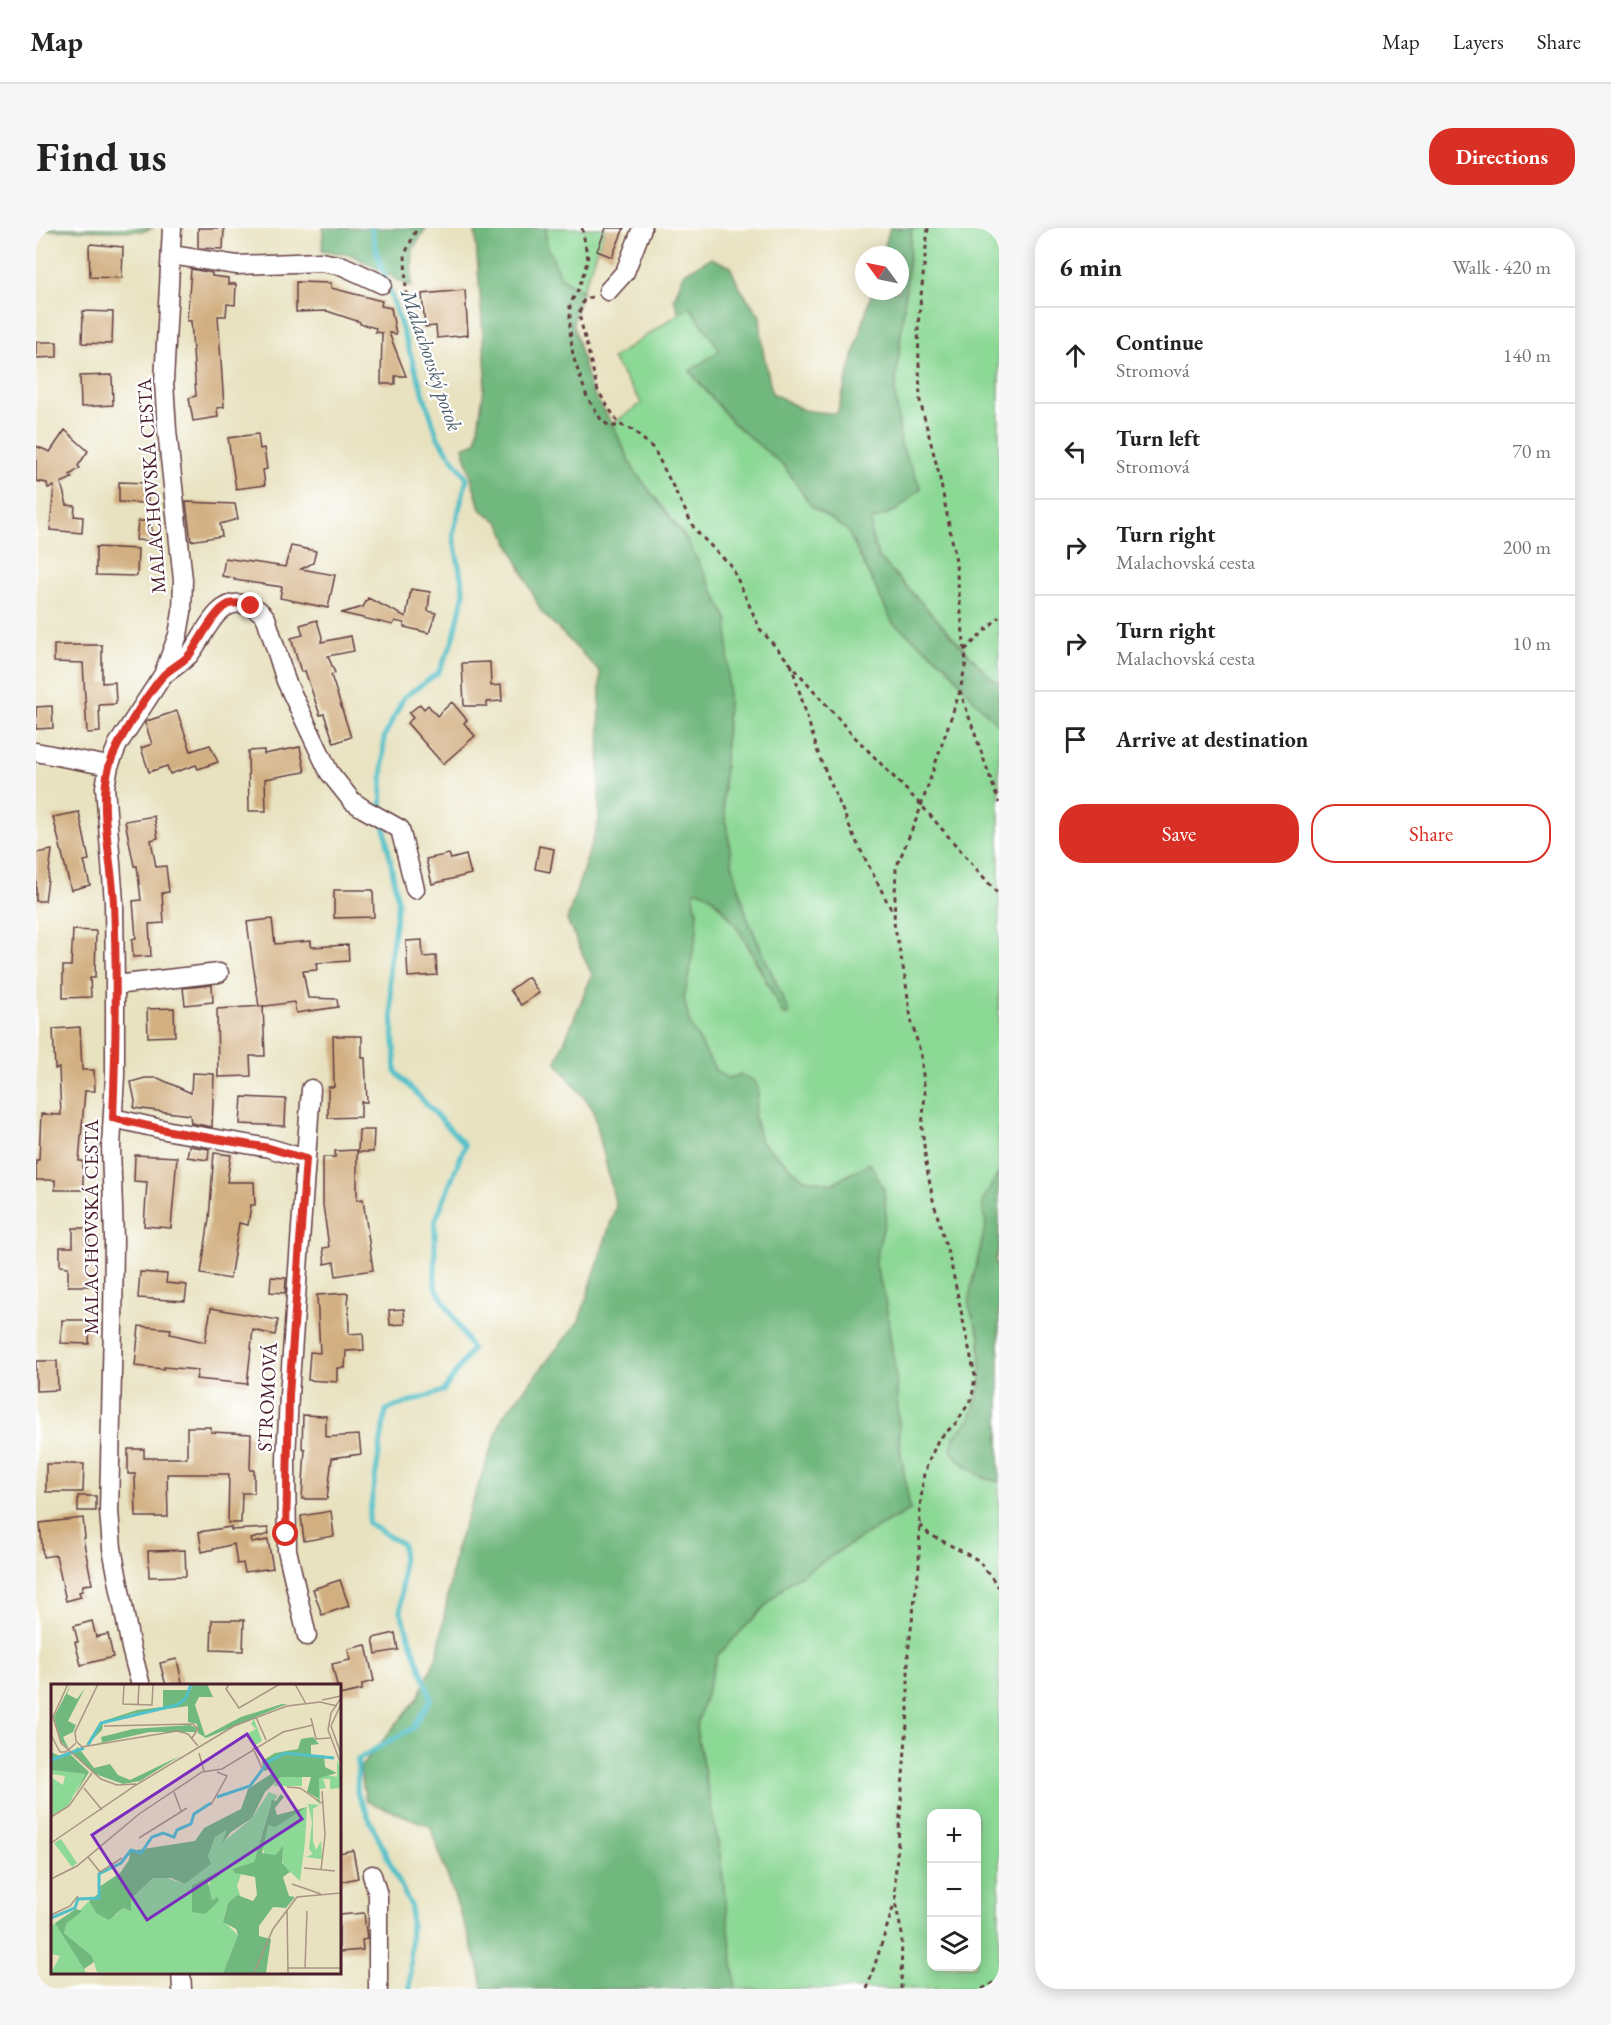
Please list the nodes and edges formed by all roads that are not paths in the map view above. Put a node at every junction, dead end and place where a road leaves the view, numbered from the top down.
1 (172, 228) edge
2 (642, 228) edge
3 (171, 255) junction
4 (382, 284) dead end
5 (608, 291) road end
6 (163, 675) junction
7 (36, 752) edge
8 (109, 766) junction
9 (415, 889) dead end
10 (219, 973) dead end
11 (116, 985) junction
12 (311, 1089) dead end
13 (113, 1118) junction
14 (306, 1159) junction
15 (307, 1636) dead end
16 (140, 1684) edge
17 (372, 1875) dead end
18 (181, 1974) edge
19 (182, 1989) edge
20 (378, 1989) edge

1 - 3 street, MALACHOVSKÁ CESTA
2 - 5 street
3 - 4 street
3 - 6 street, MALACHOVSKÁ CESTA
6 - 8 street, MALACHOVSKÁ CESTA
6 - 9 street, MALACHOVSKÁ CESTA
7 - 8 street
8 - 11 street, MALACHOVSKÁ CESTA
10 - 11 street
11 - 13 street, MALACHOVSKÁ CESTA
12 - 14 street, STROMOVÁ
13 - 14 street
13 - 16 street, MALACHOVSKÁ CESTA
14 - 15 street, STROMOVÁ
17 - 20 street
18 - 19 street

